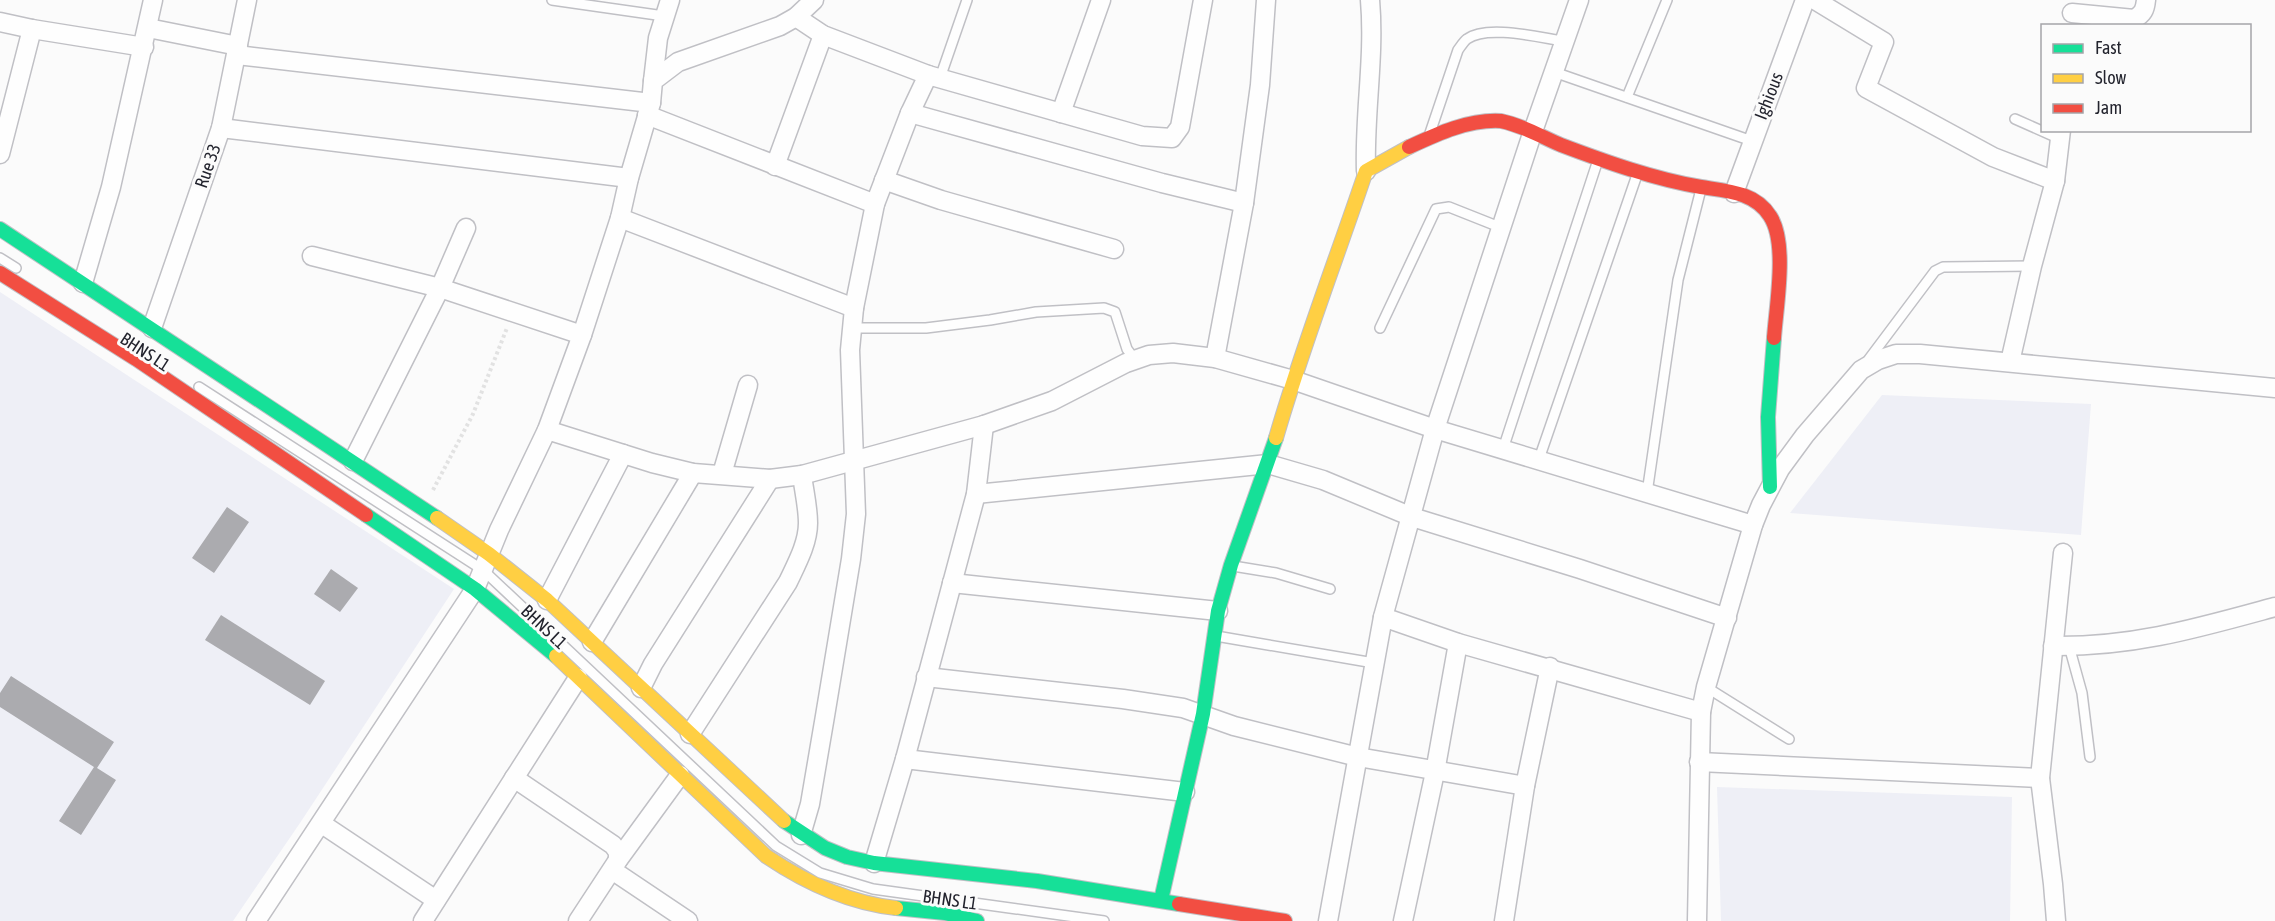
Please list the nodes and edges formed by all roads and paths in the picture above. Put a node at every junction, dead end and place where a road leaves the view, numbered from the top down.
1 (153, 0) edge
2 (247, 0) edge
3 (552, 0) edge
4 (814, 0) edge
5 (967, 0) edge
6 (1101, 0) edge
7 (1203, 0) edge
8 (1266, 0) edge
9 (1370, 0) edge
10 (1579, 0) edge
11 (1667, 0) edge
12 (1805, 0) edge
13 (1815, 0) edge
14 (2146, 0) edge
15 (667, 8) edge
16 (2071, 13) edge
17 (796, 16) junction
18 (0, 22) edge
19 (148, 28) junction
20 (32, 29) junction
21 (823, 35) junction
22 (1564, 41) junction
23 (144, 47) junction
24 (238, 50) junction
25 (1554, 72) junction
26 (934, 77) junction
27 (653, 81) junction
28 (1627, 98) junction
29 (649, 109) junction
30 (910, 113) junction
31 (1061, 113) junction
32 (2014, 119) dead end
33 (221, 128) junction
34 (2041, 128) edge
35 (1532, 134) junction
36 (2060, 135) edge
37 (1428, 138) junction
38 (1752, 141) junction
39 (0, 154) edge
40 (1599, 159) junction
41 (775, 166) junction
42 (1365, 171) junction
43 (1638, 171) junction
44 (629, 178) junction
45 (884, 180) junction
46 (2055, 181) junction
47 (1701, 188) junction
48 (1734, 193) junction
49 (1244, 203) junction
50 (875, 204) junction
51 (620, 218) junction
52 (466, 228) dead end
53 (1502, 228) junction
54 (0, 229) edge
55 (1114, 249) dead end
56 (312, 256) dead end
57 (0, 260) edge
58 (2032, 266) junction
59 (0, 273) edge
60 (23, 274) dead end
61 (36, 283) dead end
62 (83, 283) junction
63 (440, 288) junction
64 (854, 308) junction
65 (514, 312) junction
66 (152, 328) junction
67 (852, 328) junction
68 (1380, 328) dead end
69 (582, 335) junction
70 (1215, 358) junction
71 (1135, 360) junction
72 (2010, 362) junction
73 (1861, 370) junction
74 (1293, 380) junction
75 (191, 382) dead end
76 (748, 385) dead end
77 (2275, 388) edge
78 (984, 425) junction
79 (1435, 429) junction
80 (547, 430) junction
81 (1503, 448) junction
82 (623, 454) junction
83 (1539, 459) junction
84 (353, 460) junction
85 (853, 462) junction
86 (1268, 464) junction
87 (693, 473) junction
88 (722, 474) junction
89 (802, 475) junction
90 (770, 479) junction
91 (1770, 487) junction
92 (1647, 493) junction
93 (976, 494) junction
94 (423, 509) junction
95 (1412, 517) junction
96 (1753, 525) junction
97 (2063, 553) dead end
98 (1231, 566) junction
99 (481, 573) junction
100 (952, 583) junction
101 (1330, 589) dead end
102 (547, 600) junction
103 (2275, 607) edge
104 (1218, 611) junction
105 (1383, 617) junction
106 (1727, 618) junction
107 (1214, 636) junction
108 (592, 642) junction
109 (1458, 643) junction
110 (2061, 646) junction
111 (1374, 663) junction
112 (1550, 668) junction
113 (927, 677) junction
114 (578, 678) junction
115 (1707, 687) junction
116 (641, 688) junction
117 (1701, 712) junction
118 (1203, 714) junction
119 (690, 734) junction
120 (1789, 739) dead end
121 (2090, 756) dead end
122 (1358, 758) junction
123 (905, 759) junction
124 (1699, 762) junction
125 (1435, 772) junction
126 (681, 775) junction
127 (514, 778) junction
128 (2040, 778) junction
129 (1525, 786) junction
130 (1185, 792) junction
131 (322, 824) junction
132 (801, 835) junction
133 (874, 863) junction
134 (615, 865) junction
135 (436, 900) junction
136 (1161, 900) junction
137 (889, 914) edge
138 (256, 921) edge
139 (423, 921) edge
140 (578, 921) edge
141 (688, 921) edge
142 (977, 921) edge
143 (1066, 921) edge
144 (1104, 921) edge
145 (1285, 921) edge
146 (1328, 921) edge
147 (1403, 921) edge
148 (1504, 921) edge
149 (1697, 921) edge
150 (2056, 921) edge

1 - 19 street
2 - 24 street, Rue 33
3 - 15 lane
4 - 17 street
5 - 26 lane
6 - 31 street
7 - 31 street
8 - 49 street
9 - 42 street
10 - 22 street
11 - 28 lane
12 - 38 street, Ighious
13 - 46 street
14 - 16 street
15 - 27 street
17 - 21 street
17 - 27 street
18 - 20 street
19 - 23 street
19 - 24 street
20 - 23 street
20 - 39 street
21 - 26 street
21 - 41 street
22 - 25 street
22 - 37 lane
23 - 62 street
24 - 29 street
24 - 33 street, Rue 33
25 - 28 lane
25 - 35 street
26 - 30 street
26 - 31 street
27 - 29 street
28 - 38 lane
29 - 41 street
29 - 44 street
30 - 45 street
30 - 49 street
32 - 34 lane
33 - 44 street
33 - 66 street, Rue 33
35 - 37 street
35 - 40 street
35 - 53 street
36 - 46 street
37 - 42 street
38 - 48 street, Ighious
40 - 43 street
40 - 81 lane
41 - 50 street
42 - 74 street
43 - 47 street
43 - 83 lane
44 - 51 street
45 - 50 street
45 - 55 street
46 - 58 street
47 - 48 street
47 - 92 lane
48 - 91 street
49 - 70 street
50 - 64 street
51 - 64 street
51 - 69 street
52 - 63 street
53 - 68 lane
53 - 79 street
54 - 62 street
56 - 63 street
57 - 60 lane
58 - 72 street
58 - 73 lane
59 - 99 street
61 - 99 lane, BHNS L1
62 - 66 street
63 - 65 street
63 - 84 street
64 - 67 street
65 - 69 street
65 - 94 path
66 - 84 street
67 - 71 lane
67 - 85 street
69 - 80 street
70 - 71 street
70 - 74 street
71 - 78 street
72 - 73 street
72 - 77 street
73 - 91 street
74 - 79 street
74 - 86 street
75 - 99 lane, BHNS L1
76 - 88 street
78 - 85 street
78 - 93 street
79 - 81 street
79 - 95 street
80 - 82 street
80 - 99 street
81 - 83 street
82 - 87 street
82 - 102 street
83 - 92 street
84 - 94 street
85 - 89 street
85 - 132 street
86 - 93 street
86 - 95 street
86 - 98 street
87 - 88 street
87 - 108 street
88 - 90 street
89 - 90 street
89 - 119 street
90 - 116 street
91 - 96 street
92 - 96 street
93 - 100 street
94 - 99 street
95 - 105 street
95 - 106 street
96 - 106 street
97 - 110 street
98 - 101 lane
98 - 104 street
99 - 102 street
99 - 114 street
99 - 131 street
99 - 143 lane, BHNS L1
99 - 144 lane, BHNS L1
100 - 104 street
100 - 113 street
102 - 108 street
103 - 110 street
104 - 107 street
105 - 109 street
105 - 111 street
106 - 115 street
107 - 111 lane
107 - 118 street
108 - 116 street
109 - 112 street
109 - 125 street
110 - 121 lane
110 - 128 street
111 - 122 street
112 - 117 street
112 - 129 street
113 - 118 street
113 - 123 street
114 - 126 street
114 - 127 street
115 - 117 street
115 - 120 lane
116 - 119 street
117 - 124 street
118 - 122 street
118 - 130 street
119 - 132 street
122 - 125 street
122 - 146 street
123 - 130 street
123 - 133 street
124 - 128 street
124 - 149 street
125 - 129 street
125 - 147 street
126 - 134 street
126 - 137 street
127 - 134 street
127 - 135 street
128 - 150 street
129 - 148 street
130 - 136 street
131 - 135 street
131 - 138 street
132 - 133 street
133 - 136 street
134 - 140 street
134 - 141 street
135 - 139 street
136 - 145 street
137 - 142 street

